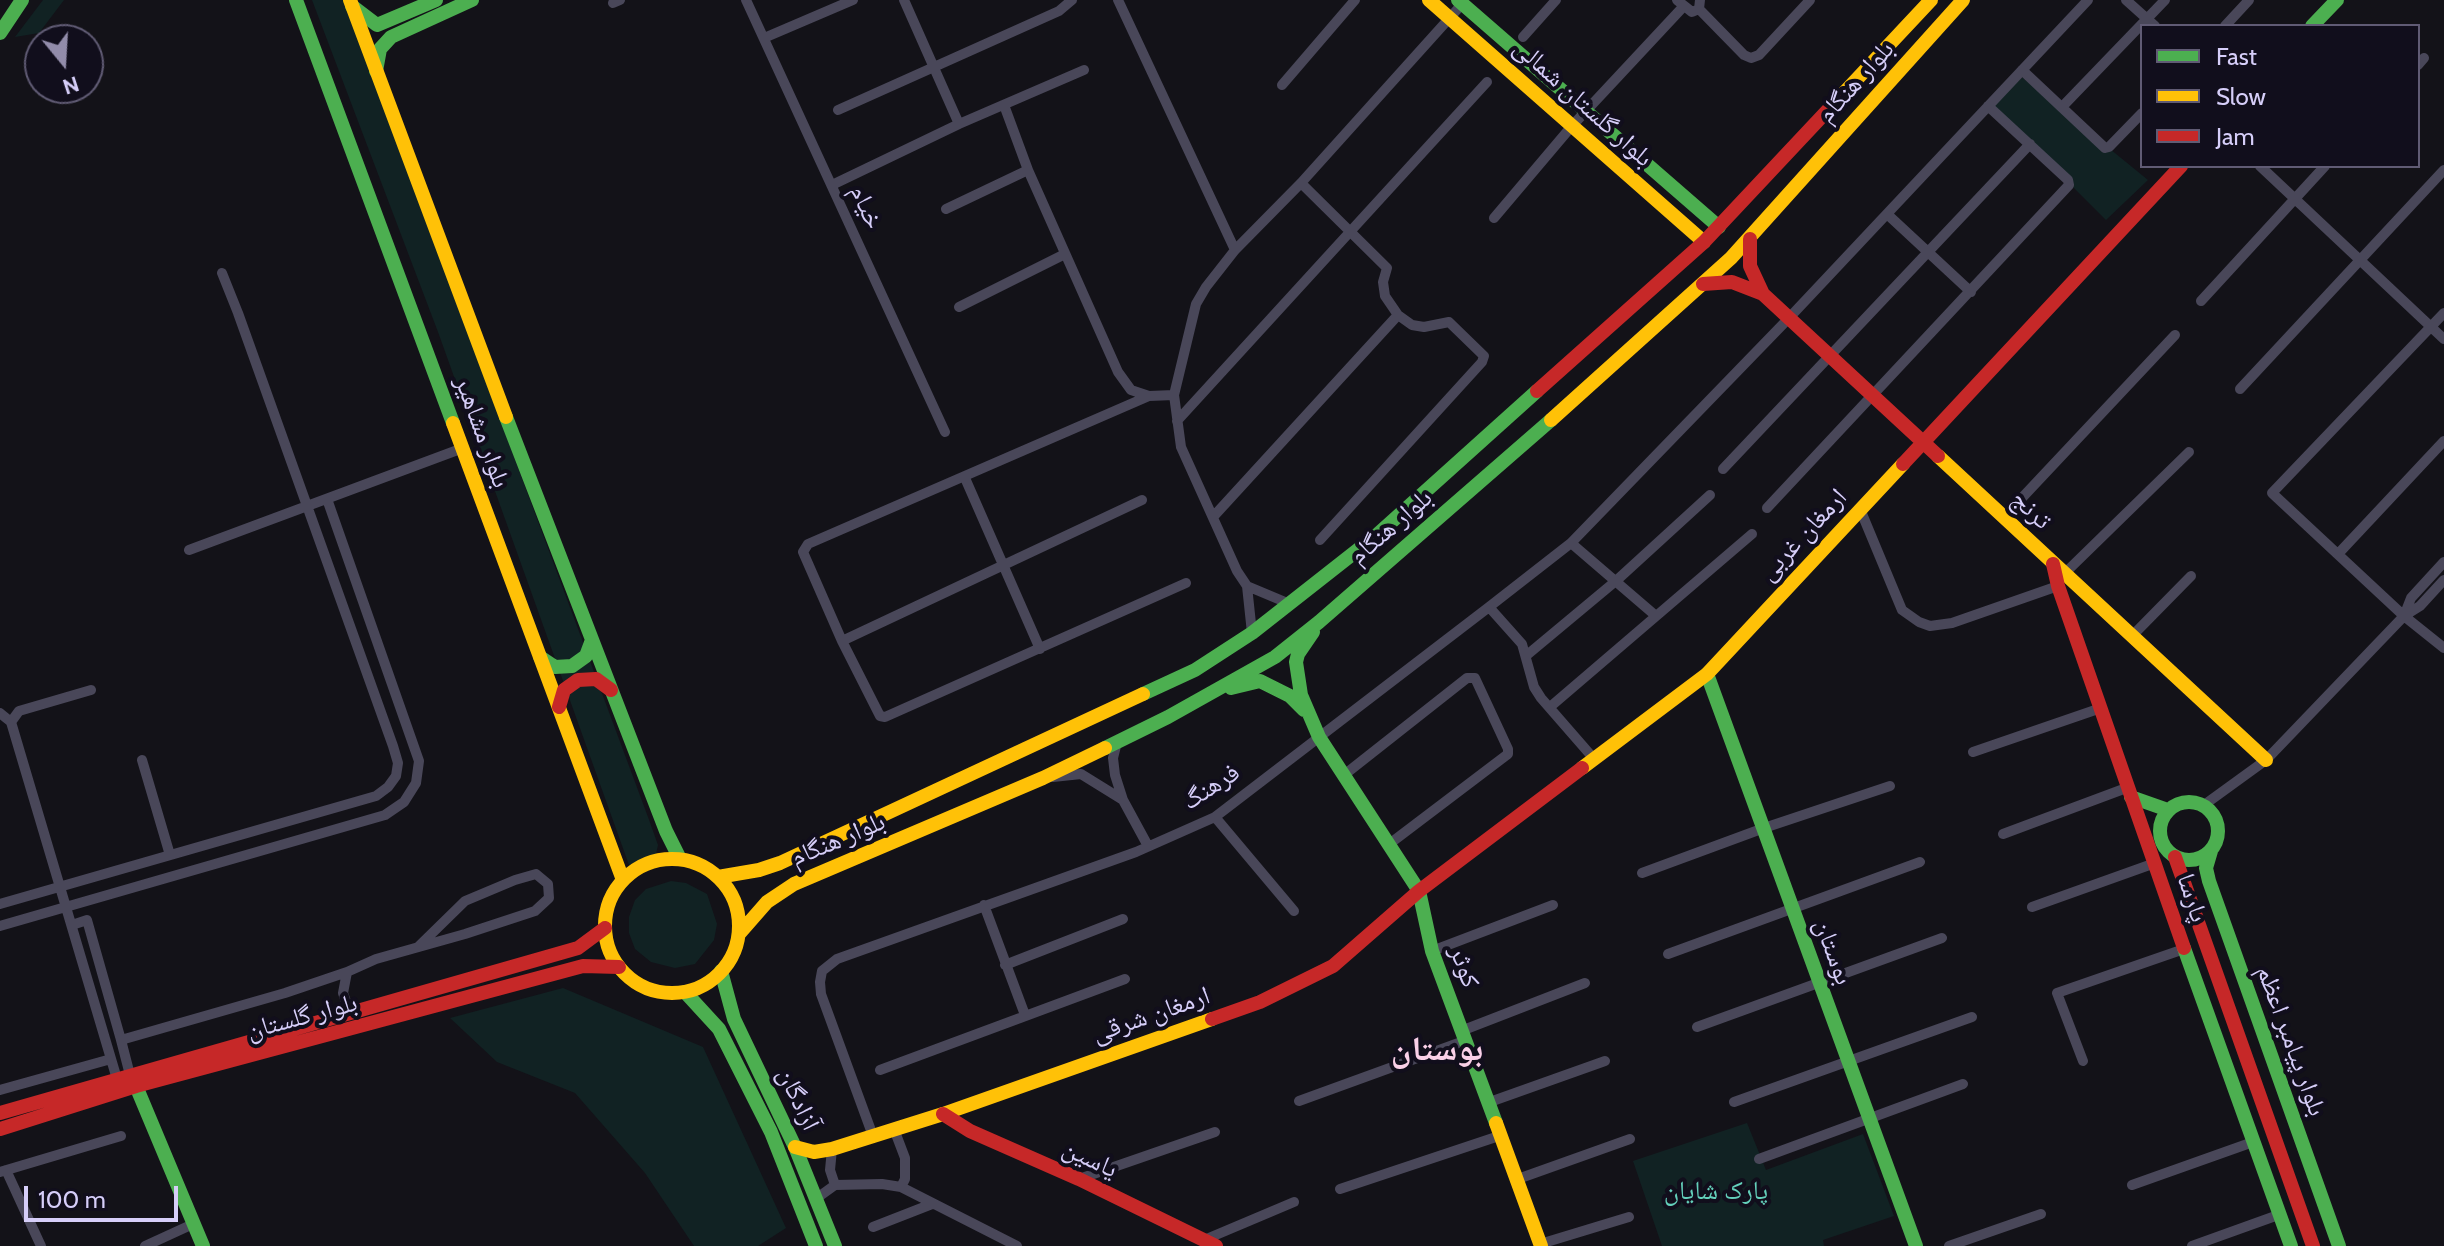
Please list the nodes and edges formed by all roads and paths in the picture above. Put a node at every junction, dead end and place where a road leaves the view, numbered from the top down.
1 (22, 0) edge
2 (296, 0) edge
3 (436, 0) edge
4 (472, 0) edge
5 (746, 0) edge
6 (853, 0) edge
7 (904, 0) edge
8 (1072, 0) edge
9 (1118, 0) edge
10 (1355, 0) edge
11 (1429, 0) edge
12 (1556, 0) edge
13 (1810, 0) edge
14 (1931, 0) edge
15 (1963, 0) edge
16 (2088, 0) edge
17 (2126, 0) edge
18 (2165, 0) edge
19 (2249, 0) edge
20 (2337, 0) edge
21 (1462, 1) edge
22 (351, 3) edge
23 (1680, 4) edge
24 (1700, 4) edge
25 (1451, 20) junction
26 (2151, 22) edge
27 (2227, 24) edge
28 (2314, 24) edge
29 (0, 33) edge
30 (2140, 33) edge
31 (1523, 37) dead end
32 (764, 38) junction
33 (934, 67) junction
34 (1084, 70) dead end
35 (2022, 70) junction
36 (376, 71) junction
37 (1487, 82) dead end
38 (1282, 85) dead end
39 (1004, 105) junction
40 (1988, 106) junction
41 (2062, 107) junction
42 (838, 110) dead end
43 (1586, 111) junction
44 (2140, 115) edge
45 (959, 124) junction
46 (1571, 127) junction
47 (2030, 144) junction
48 (2179, 168) edge
49 (2262, 168) edge
50 (2323, 168) edge
51 (1028, 170) junction
52 (2444, 170) edge
53 (1301, 183) junction
54 (832, 185) junction
55 (2294, 199) junction
56 (1691, 202) junction
57 (946, 209) dead end
58 (1887, 214) junction
59 (1494, 218) dead end
60 (1679, 220) junction
61 (1719, 227) junction
62 (1350, 231) junction
63 (1750, 239) junction
64 (1704, 242) junction
65 (1235, 250) junction
66 (1928, 252) junction
67 (1065, 254) junction
68 (2359, 259) junction
69 (222, 273) dead end
70 (1703, 284) junction
71 (1971, 292) junction
72 (1763, 294) junction
73 (2201, 301) dead end
74 (959, 307) dead end
75 (2444, 313) edge
76 (1398, 315) junction
77 (1789, 318) junction
78 (2431, 328) junction
79 (2175, 335) dead end
80 (2444, 339) edge
81 (1830, 356) junction
82 (2240, 389) dead end
83 (1174, 395) junction
84 (1149, 396) junction
85 (1873, 396) junction
86 (1177, 421) junction
87 (945, 432) dead end
88 (2444, 441) edge
89 (1481, 442) junction
90 (1923, 442) junction
91 (463, 448) junction
92 (2189, 452) dead end
93 (1501, 464) junction
94 (1723, 469) dead end
95 (965, 478) junction
96 (1710, 495) dead end
97 (327, 499) junction
98 (1142, 500) dead end
99 (307, 506) junction
100 (1767, 508) dead end
101 (1860, 509) junction
102 (1213, 517) junction
103 (2004, 517) junction
104 (1752, 534) dead end
105 (1320, 540) dead end
106 (1571, 543) junction
107 (189, 550) dead end
108 (2338, 554) junction
109 (2444, 562) edge
110 (1003, 565) junction
111 (2058, 574) junction
112 (2191, 576) dead end
113 (1617, 580) junction
114 (2444, 580) edge
115 (1186, 583) dead end
116 (1247, 586) junction
117 (1290, 604) junction
118 (1489, 607) junction
119 (1656, 616) junction
120 (2404, 616) junction
121 (1319, 622) junction
122 (1252, 633) junction
123 (2132, 636) junction
124 (592, 640) junction
125 (842, 641) junction
126 (2444, 648) edge
127 (1040, 649) junction
128 (1527, 655) junction
129 (540, 657) junction
130 (1707, 674) junction
131 (91, 690) dead end
132 (611, 690) junction
133 (1210, 695) junction
134 (559, 707) junction
135 (1550, 707) junction
136 (2101, 708) junction
137 (0, 713) edge
138 (1311, 720) junction
139 (11, 722) junction
140 (1319, 737) junction
141 (1117, 742) junction
142 (1973, 752) dead end
143 (142, 760) dead end
144 (1595, 760) junction
145 (2266, 760) junction
146 (1344, 775) junction
147 (1043, 778) junction
148 (1890, 786) dead end
149 (2130, 792) junction
150 (1123, 800) junction
151 (2204, 805) junction
152 (896, 809) junction
153 (2168, 810) junction
154 (1215, 817) junction
155 (1764, 828) junction
156 (2003, 834) dead end
157 (909, 835) junction
158 (1388, 845) junction
159 (1148, 846) junction
160 (2211, 851) junction
161 (170, 855) junction
162 (2175, 857) junction
163 (680, 859) junction
164 (1920, 862) dead end
165 (2155, 863) junction
166 (1642, 873) dead end
167 (718, 877) junction
168 (623, 880) junction
169 (60, 887) junction
170 (1419, 891) junction
171 (0, 904) edge
172 (984, 905) junction
173 (1553, 905) dead end
174 (67, 907) junction
175 (1792, 907) junction
176 (2032, 907) dead end
177 (1294, 911) dead end
178 (1123, 919) dead end
179 (72, 925) junction
180 (0, 926) edge
181 (605, 928) junction
182 (739, 934) junction
183 (1942, 938) dead end
184 (418, 947) junction
185 (2184, 949) junction
186 (1432, 951) junction
187 (1668, 954) dead end
188 (1005, 965) junction
189 (619, 967) junction
190 (721, 971) junction
191 (347, 972) junction
192 (1125, 979) dead end
193 (1819, 982) junction
194 (1585, 983) dead end
195 (685, 992) junction
196 (350, 1013) junction
197 (1025, 1015) junction
198 (1972, 1017) dead end
199 (1697, 1027) dead end
200 (1462, 1036) junction
201 (121, 1040) junction
202 (111, 1059) junction
203 (1605, 1061) dead end
204 (1848, 1061) junction
205 (2083, 1061) dead end
206 (880, 1070) dead end
207 (128, 1080) junction
208 (1963, 1084) dead end
209 (0, 1090) edge
210 (1299, 1101) dead end
211 (1734, 1102) dead end
212 (1487, 1103) junction
213 (0, 1113) edge
214 (943, 1114) junction
215 (1869, 1117) junction
216 (0, 1129) edge
217 (894, 1129) junction
218 (1215, 1132) dead end
219 (121, 1136) dead end
220 (873, 1136) junction
221 (1499, 1136) junction
222 (1630, 1139) dead end
223 (2253, 1142) junction
224 (795, 1147) junction
225 (832, 1149) junction
226 (1759, 1159) dead end
227 (3, 1171) edge
228 (1079, 1179) junction
229 (1515, 1180) junction
230 (835, 1185) junction
231 (2132, 1185) dead end
232 (901, 1187) junction
233 (1340, 1189) dead end
234 (817, 1198) junction
235 (1294, 1202) dead end
236 (932, 1204) junction
237 (2041, 1214) dead end
238 (2281, 1214) junction
239 (1629, 1217) dead end
240 (193, 1224) junction
241 (873, 1227) dead end
242 (1210, 1243) edge
243 (1538, 1245) edge
244 (41, 1246) edge
245 (145, 1246) edge
246 (203, 1246) edge
247 (816, 1246) edge
248 (835, 1246) edge
249 (1016, 1246) edge
250 (1916, 1246) edge
251 (1949, 1246) edge
252 (2192, 1246) edge
253 (2291, 1246) edge
254 (2313, 1246) edge
255 (2339, 1246) edge

1 - 29 main road
2 - 91 main road, بلوار مشاهیر
3 - 22 main road
4 - 36 main road
5 - 32 street, خیام
6 - 32 street
7 - 33 street
8 - 33 street
9 - 65 street
10 - 38 street
11 - 25 main road, بلوار گلستان شمالی
12 - 31 street
13 - 24 street
14 - 61 main road, بلوار هنگام
15 - 63 main road, بلوار هنگام
16 - 35 street, فرهنگ
17 - 26 street
18 - 26 street
19 - 27 street
20 - 28 main road
21 - 25 street
21 - 43 main road, بلوار گلستان شمالی
22 - 36 main road, بلوار مشاهیر
23 - 24 street
23 - 43 street
25 - 46 main road, بلوار گلستان شمالی
25 - 53 street
30 - 41 street
32 - 54 street, خیام
33 - 42 street
33 - 45 street
34 - 39 street
35 - 40 street, فرهنگ
35 - 41 street
36 - 124 main road, بلوار مشاهیر
37 - 62 street
39 - 45 street
39 - 51 street
40 - 47 street
40 - 58 street, فرهنگ
41 - 44 street
43 - 46 street
43 - 56 main road, بلوار گلستان شمالی
45 - 54 street
46 - 59 street
46 - 60 main road, بلوار گلستان شمالی
47 - 66 street
47 - 71 street
48 - 90 main road, ارمغان غربی
49 - 55 street
50 - 55 street
51 - 57 street
51 - 67 street
52 - 68 street
53 - 62 street
53 - 65 street
54 - 87 street, خیام
55 - 68 street
55 - 73 street
56 - 60 main road
56 - 61 main road, بلوار گلستان شمالی
58 - 66 street
58 - 77 street, فرهنگ
60 - 64 main road, بلوار گلستان شمالی
61 - 64 main road, بلوار هنگام
62 - 76 street
62 - 86 street
63 - 70 main road, بلوار هنگام
63 - 72 main road
64 - 89 main road, بلوار هنگام
65 - 83 street
66 - 71 street
66 - 81 street
67 - 74 street
67 - 84 street
68 - 78 street
68 - 82 street
69 - 99 street
70 - 72 main road
70 - 93 main road, بلوار هنگام
71 - 85 street
72 - 77 main road, ترنج
75 - 78 street
76 - 102 street
76 - 105 street
77 - 81 main road, ترنج
77 - 106 street, فرهنگ
78 - 80 street
78 - 108 street
79 - 103 street
81 - 85 main road, ترنج
81 - 94 street
83 - 84 street
83 - 86 street
84 - 95 street
85 - 90 main road, ترنج
85 - 100 street
86 - 102 street
88 - 108 street
89 - 93 main road
89 - 117 main road, بلوار هنگام
90 - 101 main road, ارمغان غربی
90 - 103 main road, ترنج
91 - 97 street
91 - 129 main road, بلوار مشاهیر
92 - 111 street
93 - 121 main road, بلوار هنگام
95 - 110 street
95 - 125 street
96 - 113 street
97 - 99 street
97 - 174 street
98 - 110 street
99 - 107 street
99 - 161 street
101 - 111 street
101 - 130 main road, ارمغان غربی
102 - 116 street
103 - 111 main road, ترنج
104 - 119 street
106 - 113 street
106 - 118 street, فرهنگ
108 - 120 street
109 - 120 street
110 - 125 street
110 - 127 street
111 - 123 main road, ترنج
111 - 136 main road, پارسا
112 - 123 street
113 - 119 street
113 - 128 street
114 - 120 street
115 - 127 street
116 - 117 street
116 - 122 street
117 - 122 main road, بلوار هنگام
118 - 128 street
118 - 140 street, فرهنگ
119 - 135 street
120 - 126 street
120 - 145 street
121 - 133 main road, بلوار هنگام
121 - 138 main road, کوثر
122 - 152 main road, بلوار هنگام
123 - 145 main road, ترنج
124 - 129 main road
124 - 132 main road, بلوار مشاهیر
125 - 127 street
128 - 135 street
129 - 134 main road, بلوار مشاهیر
130 - 144 main road, ارمغان غربی
130 - 155 main road, بوستان
131 - 139 street
132 - 134 main road
132 - 163 main road, بلوار مشاهیر
133 - 138 main road, کوثر
133 - 141 main road, بلوار هنگام
134 - 168 main road, بلوار مشاهیر
135 - 144 street
136 - 142 street
136 - 149 main road, پارسا
137 - 139 street
138 - 140 main road, کوثر
139 - 169 street
140 - 146 main road, کوثر
140 - 154 street, فرهنگ
141 - 147 main road, بلوار هنگام
141 - 150 street
143 - 161 street
144 - 170 main road, ارمغان غربی
145 - 151 street
146 - 158 main road, کوثر
146 - 158 street
147 - 150 street
147 - 157 main road, بلوار هنگام
148 - 155 street
149 - 153 main road
149 - 156 street
149 - 165 main road, پارسا
150 - 159 street
151 - 153 main road
151 - 160 main road
152 - 157 main road
152 - 167 main road, بلوار هنگام
153 - 162 main road
154 - 159 street, فرهنگ
154 - 177 street
155 - 166 street
155 - 175 main road, بوستان
157 - 182 main road, بلوار هنگام
158 - 170 main road, کوثر
159 - 172 street, فرهنگ
160 - 162 main road
160 - 255 main road, بلوار پیامبر اعظم
161 - 169 street
162 - 254 main road, بلوار پیامبر اعظم
163 - 167 main road
163 - 168 main road
164 - 175 street
165 - 176 street
165 - 185 main road, پارسا
167 - 182 main road
168 - 181 main road
169 - 171 street
169 - 174 street
170 - 186 main road, کوثر
170 - 214 main road, ارمغان شرقی
172 - 188 street
172 - 220 street, فرهنگ
173 - 186 street
174 - 179 street
174 - 180 street
175 - 187 street
175 - 193 main road, بوستان
178 - 188 street
179 - 201 street
179 - 202 street
181 - 189 main road
181 - 196 main road, بلوار گلستان
182 - 190 main road
183 - 193 street
184 - 184 street
184 - 191 street
185 - 205 street
185 - 223 main road, پارسا
186 - 200 main road, کوثر
188 - 197 street
189 - 195 main road
189 - 207 main road, بلوار گلستان
190 - 195 main road
190 - 224 main road, آزادگان
191 - 196 street
191 - 201 street
192 - 197 street
193 - 199 street
193 - 204 main road, بوستان
194 - 200 street
195 - 247 main road, آزادگان
196 - 207 main road, بلوار گلستان
197 - 206 street
198 - 204 street
200 - 210 street
200 - 212 main road, کوثر
201 - 207 street
202 - 207 street
202 - 209 street
203 - 212 street
204 - 211 street
204 - 215 main road, بوستان
207 - 213 main road, بلوار گلستان
207 - 216 main road, بلوار گلستان
207 - 240 main road
208 - 215 street
212 - 221 main road, کوثر
214 - 217 main road, ارمغان شرقی
214 - 228 main road, یاسین
215 - 226 street
215 - 250 main road, بوستان
217 - 220 main road, ارمغان شرقی
217 - 232 street
218 - 228 street
219 - 227 street
220 - 225 main road, ارمغان شرقی
221 - 229 main road, کوثر
221 - 233 street
222 - 229 street
223 - 231 street
223 - 238 main road, پارسا
224 - 225 main road
224 - 234 main road, آزادگان
225 - 230 street
227 - 244 street
228 - 242 main road, یاسین
229 - 243 main road, کوثر
230 - 232 street
230 - 234 street
232 - 236 street
234 - 248 main road, آزادگان
235 - 242 street
236 - 241 street
236 - 249 street
237 - 251 street
238 - 252 street
238 - 253 main road, پارسا
239 - 243 street
240 - 245 street
240 - 246 main road

